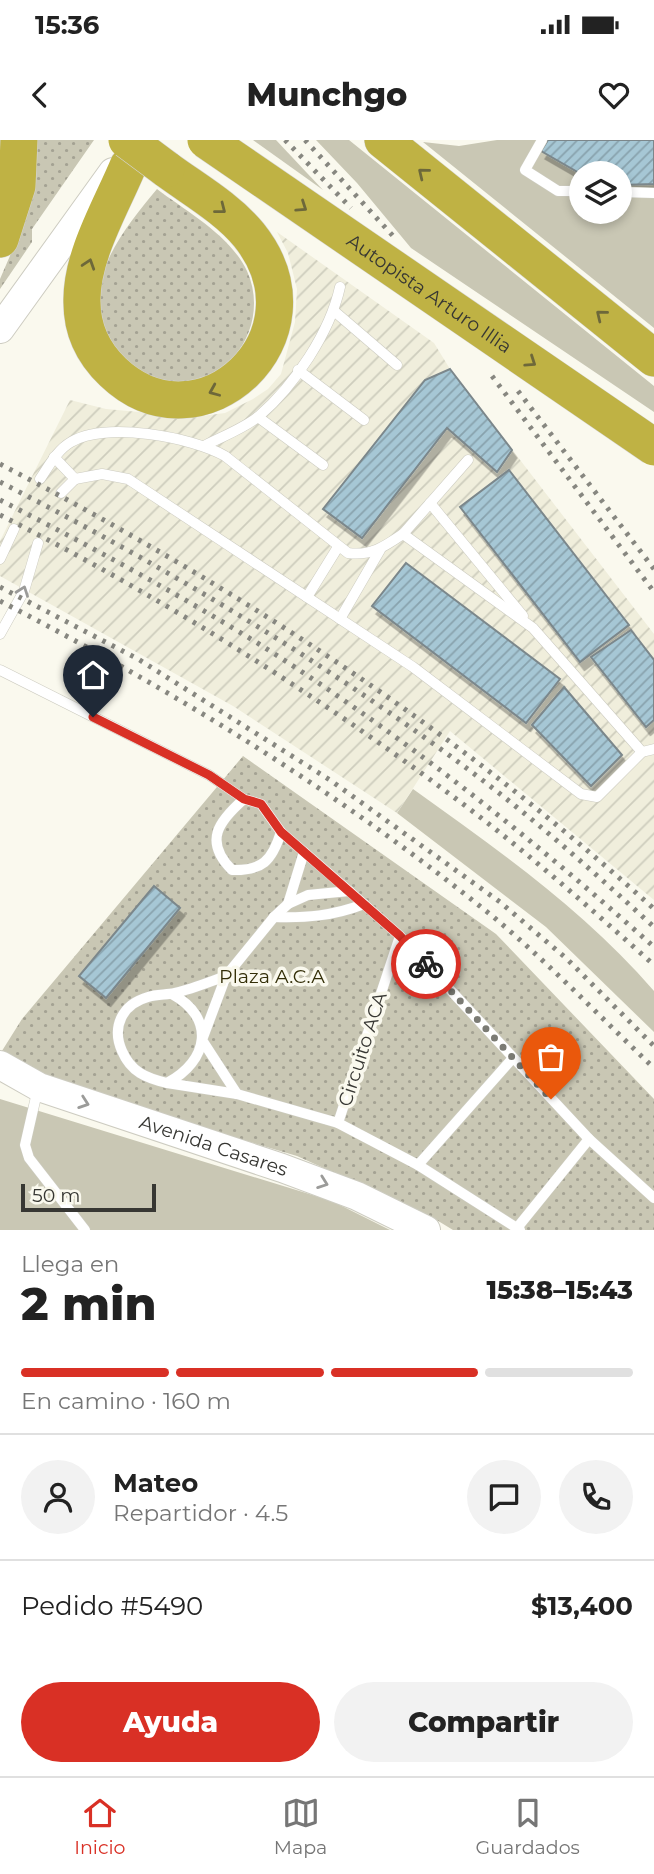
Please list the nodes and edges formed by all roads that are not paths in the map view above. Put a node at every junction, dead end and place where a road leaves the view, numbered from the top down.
1 (19, 140) edge
2 (206, 140) edge
3 (383, 140) edge
4 (542, 140) edge
5 (125, 156) edge
6 (569, 191) edge
7 (632, 192) edge
8 (654, 193) edge
9 (2, 228) edge
10 (340, 287) dead end
11 (334, 311) junction
12 (0, 329) edge
13 (654, 358) edge
14 (397, 365) dead end
15 (298, 370) junction
16 (258, 417) junction
17 (364, 420) dead end
18 (206, 445) junction
19 (654, 447) edge
20 (54, 457) junction
21 (468, 460) dead end
22 (323, 466) dead end
23 (40, 479) dead end
24 (75, 479) junction
25 (61, 493) dead end
26 (430, 503) junction
27 (14, 529) dead end
28 (402, 534) junction
29 (38, 543) dead end
30 (338, 547) junction
31 (380, 550) junction
32 (0, 559) edge
33 (307, 597) junction
34 (340, 619) junction
35 (533, 628) junction
36 (0, 635) edge
37 (0, 670) edge
38 (654, 749) edge
39 (642, 752) junction
40 (244, 799) junction
41 (281, 832) junction
42 (304, 852) junction
43 (349, 891) junction
44 (288, 904) junction
45 (364, 904) junction
46 (274, 917) junction
47 (400, 936) junction
48 (226, 976) junction
49 (172, 994) junction
50 (202, 1040) junction
51 (512, 1059) junction
52 (0, 1065) edge
53 (167, 1083) junction
54 (38, 1087) junction
55 (237, 1094) junction
56 (338, 1123) junction
57 (589, 1139) junction
58 (418, 1165) junction
59 (654, 1198) edge
60 (518, 1229) edge
61 (86, 1230) edge
62 (426, 1230) edge

1 - 9 highway
2 -> 19 highway, Autopista Arturo Illia, bridge
13 -> 3 highway
4 - 6 lane
5 -> 5 highway, bridge
5 - 12 street
7 - 8 lane
10 - 11 lane
11 - 14 lane
11 - 15 lane
15 - 16 lane
15 - 17 lane
16 - 18 lane
16 - 22 lane
18 - 20 lane
18 - 30 lane
20 - 23 lane
20 - 24 lane
21 - 26 lane
24 - 25 lane
24 - 33 lane
26 - 28 lane
26 - 35 lane
27 - 32 lane
28 - 31 lane
28 - 35 lane
36 -> 29 lane
30 - 31 lane
30 - 33 lane
31 - 34 lane
33 - 34 lane
34 - 39 lane
35 - 39 lane
37 - 40 lane
38 - 39 lane
40 - 41 lane
40 - 41 lane
41 - 42 lane
42 - 43 lane
42 - 44 lane
43 - 44 lane
43 - 45 lane
44 - 46 lane
45 - 46 lane
45 - 47 lane
46 - 48 lane
47 - 51 lane
47 - 56 lane, Circuito ACA
48 - 49 lane
48 - 50 lane
49 - 50 lane
49 - 53 lane
50 - 53 lane
50 - 55 lane
51 - 57 lane
51 - 58 lane
52 - 54 street, Avenida Casares
53 - 55 lane, Circuito ACA
54 - 61 lane
54 -> 62 street, Avenida Casares
55 - 56 lane, Circuito ACA
56 - 58 lane, Circuito ACA
57 - 59 lane
57 - 60 lane, Circuito ACA
58 - 60 lane, Circuito ACA

